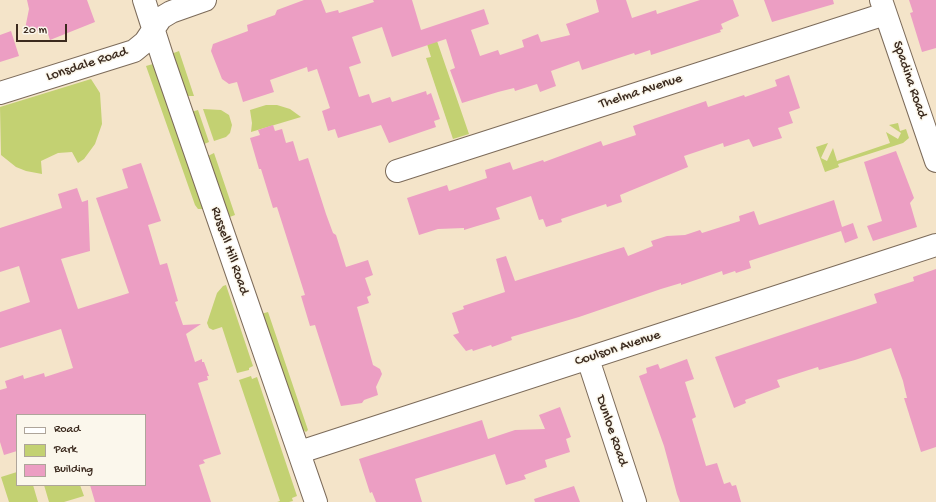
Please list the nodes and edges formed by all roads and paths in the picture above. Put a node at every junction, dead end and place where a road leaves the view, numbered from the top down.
1 (144, 0) edge
2 (205, 0) edge
3 (883, 7) edge
4 (153, 29) junction
5 (0, 93) edge
6 (930, 119) edge
7 (936, 161) edge
8 (397, 171) dead end
9 (936, 245) edge
10 (588, 359) junction
11 (300, 452) junction
12 (316, 502) edge
13 (636, 502) edge

1 - 4 street, Russell Hill Road
2 - 4 street, Lonsdale Road
3 - 6 street, Spadina Road
3 - 8 street, Thelma Avenue
4 - 5 street, Lonsdale Road
4 - 11 street, Russell Hill Road
6 - 7 street, Spadina Road
9 - 10 street, Coulson Avenue
10 - 11 street, Coulson Avenue
10 - 13 street, Dunloe Road
11 - 12 street, Russell Hill Road

